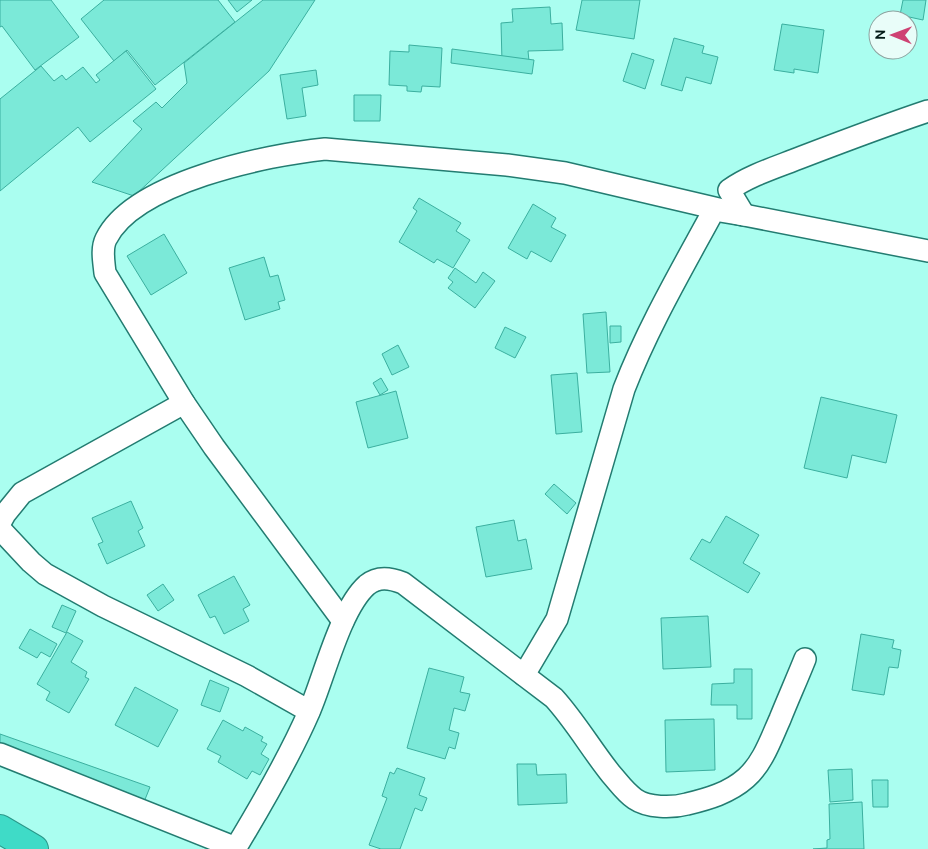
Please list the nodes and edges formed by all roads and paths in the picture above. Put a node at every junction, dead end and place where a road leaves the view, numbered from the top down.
1 (928, 111) edge
2 (744, 215) junction
3 (928, 251) edge
4 (184, 403) junction
5 (0, 523) edge
6 (0, 529) edge
7 (343, 621) junction
8 (805, 659) dead end
9 (524, 676) junction
10 (309, 711) junction
11 (0, 754) edge
12 (0, 828) edge
13 (235, 848) edge
14 (34, 849) edge

1 - 2 street
2 - 3 street
2 - 4 street
2 - 9 street
4 - 5 street
4 - 7 street
6 - 10 street
7 - 9 street
7 - 10 street
8 - 9 street
10 - 13 street
11 - 13 street
12 - 14 highway

